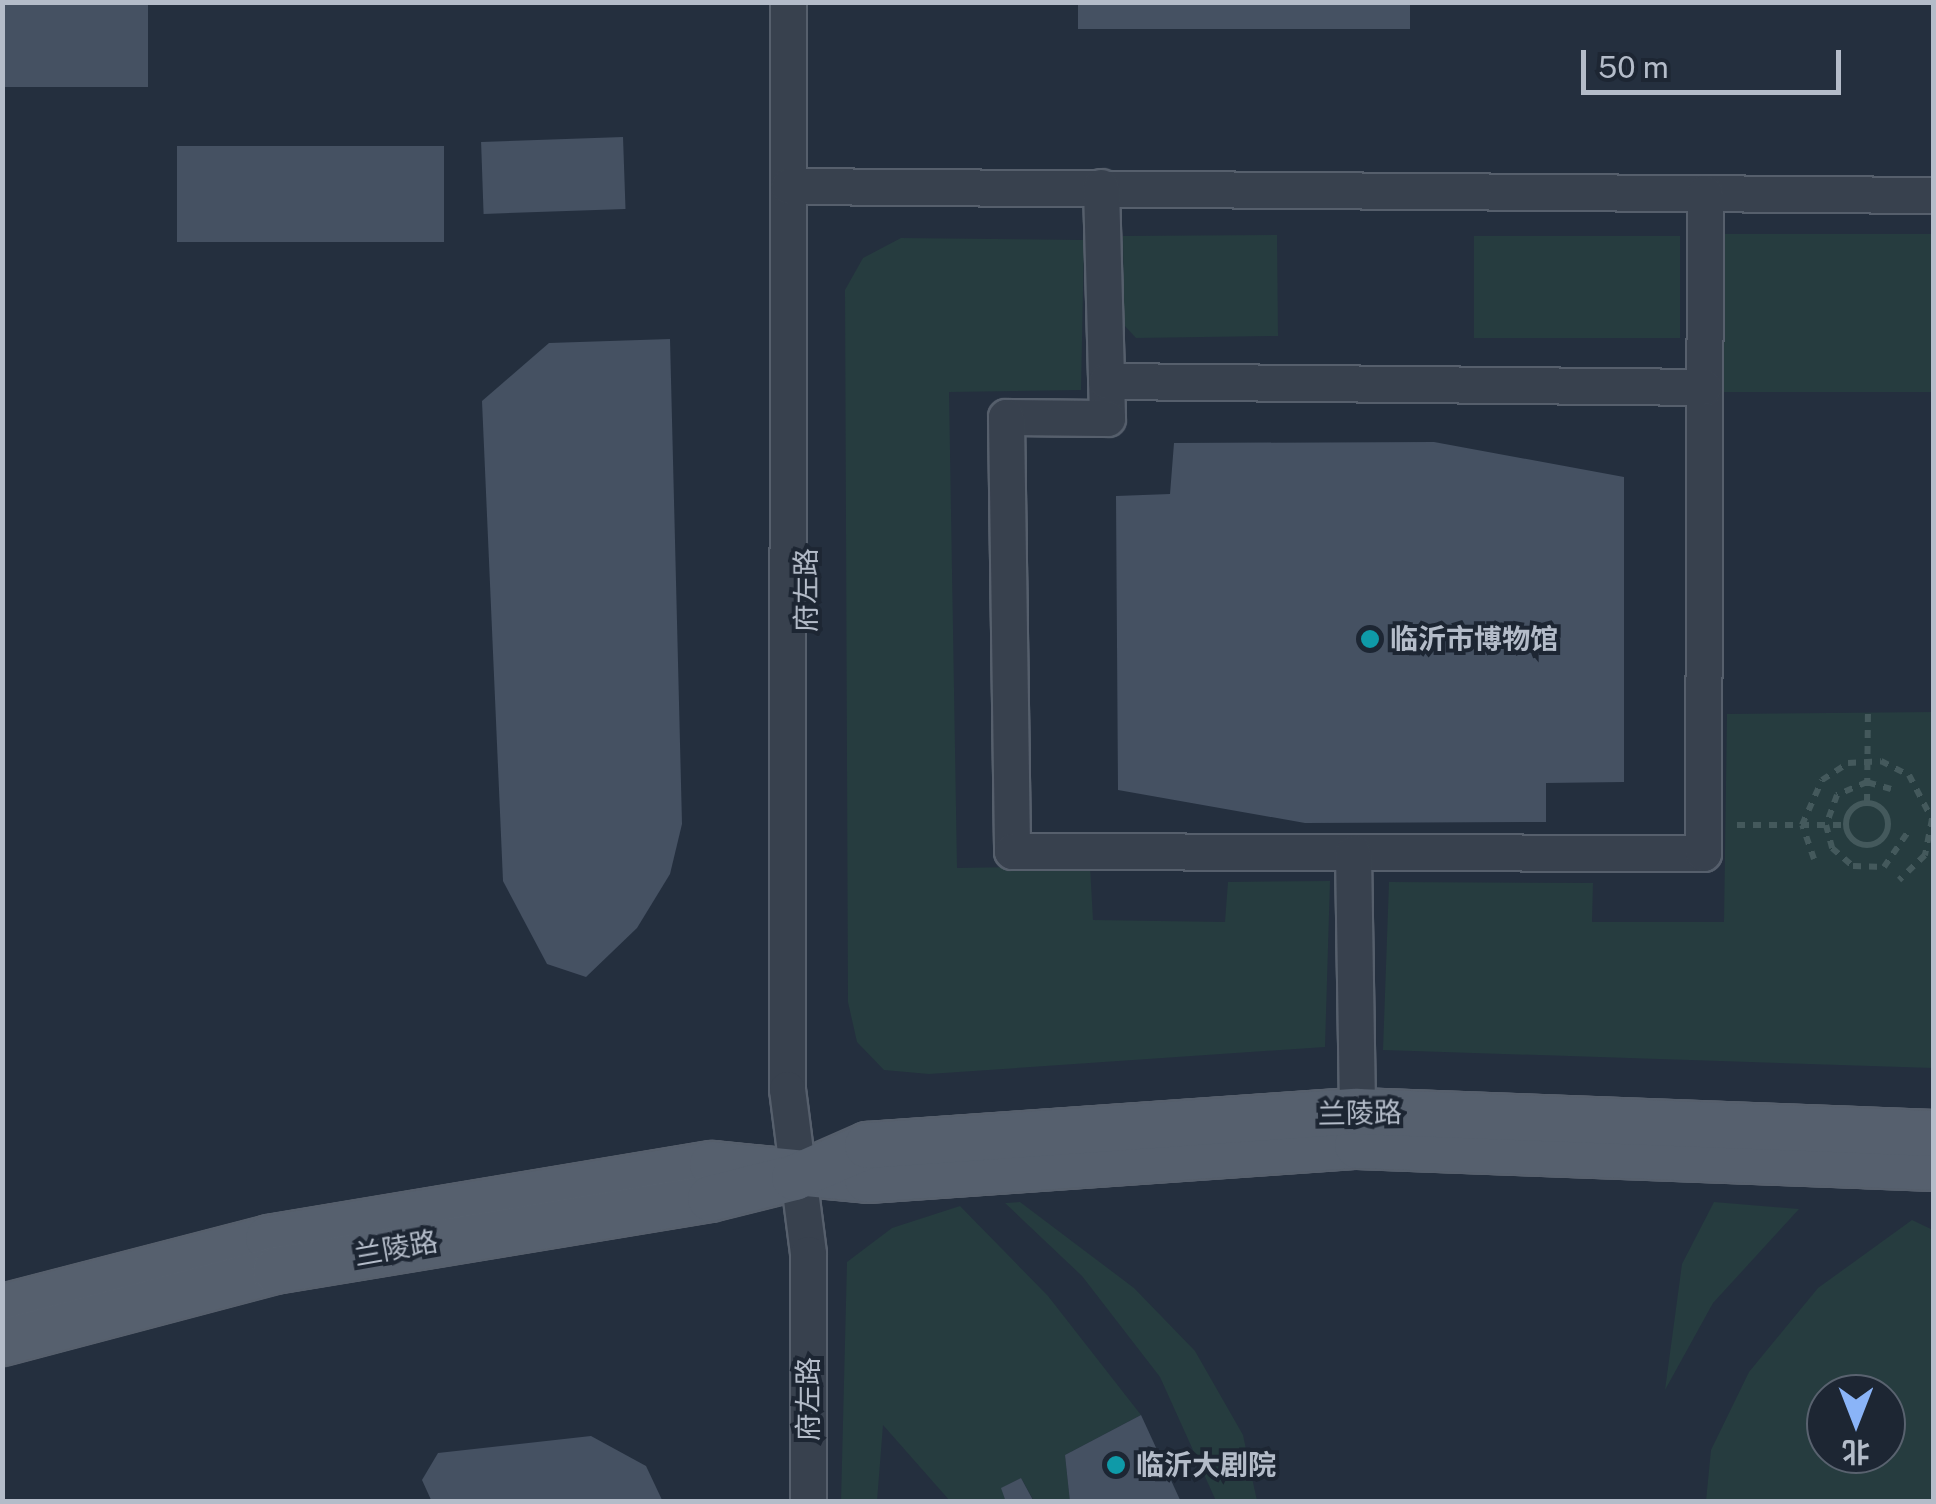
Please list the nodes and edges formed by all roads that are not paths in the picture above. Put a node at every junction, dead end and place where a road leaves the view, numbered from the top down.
1 (788, 2) edge
2 (806, 2) edge
3 (798, 185) junction
4 (1101, 187) junction
5 (1705, 193) junction
6 (1934, 195) edge
7 (1106, 382) junction
8 (1704, 387) junction
9 (1354, 853) junction
10 (1357, 1111) junction
11 (1934, 1133) edge
12 (1934, 1166) edge
13 (794, 1178) junction
14 (2, 1307) edge
15 (2, 1342) edge
16 (790, 1502) edge
17 (808, 1502) edge

1 - 3 street, 府左路
2 - 3 street, 府左路
3 - 4 street
3 - 13 street, 府左路
4 - 5 street
4 - 7 street
5 - 6 street
5 - 8 street
7 - 8 street
7 - 9 street
8 - 9 street
9 - 10 street
10 - 11 main road, 兰陵路
10 - 13 main road, 兰陵路
12 - 13 main road, 兰陵路
13 - 14 main road, 兰陵路
13 - 15 main road, 兰陵路
13 - 16 street, 府左路
13 - 17 street, 府左路

